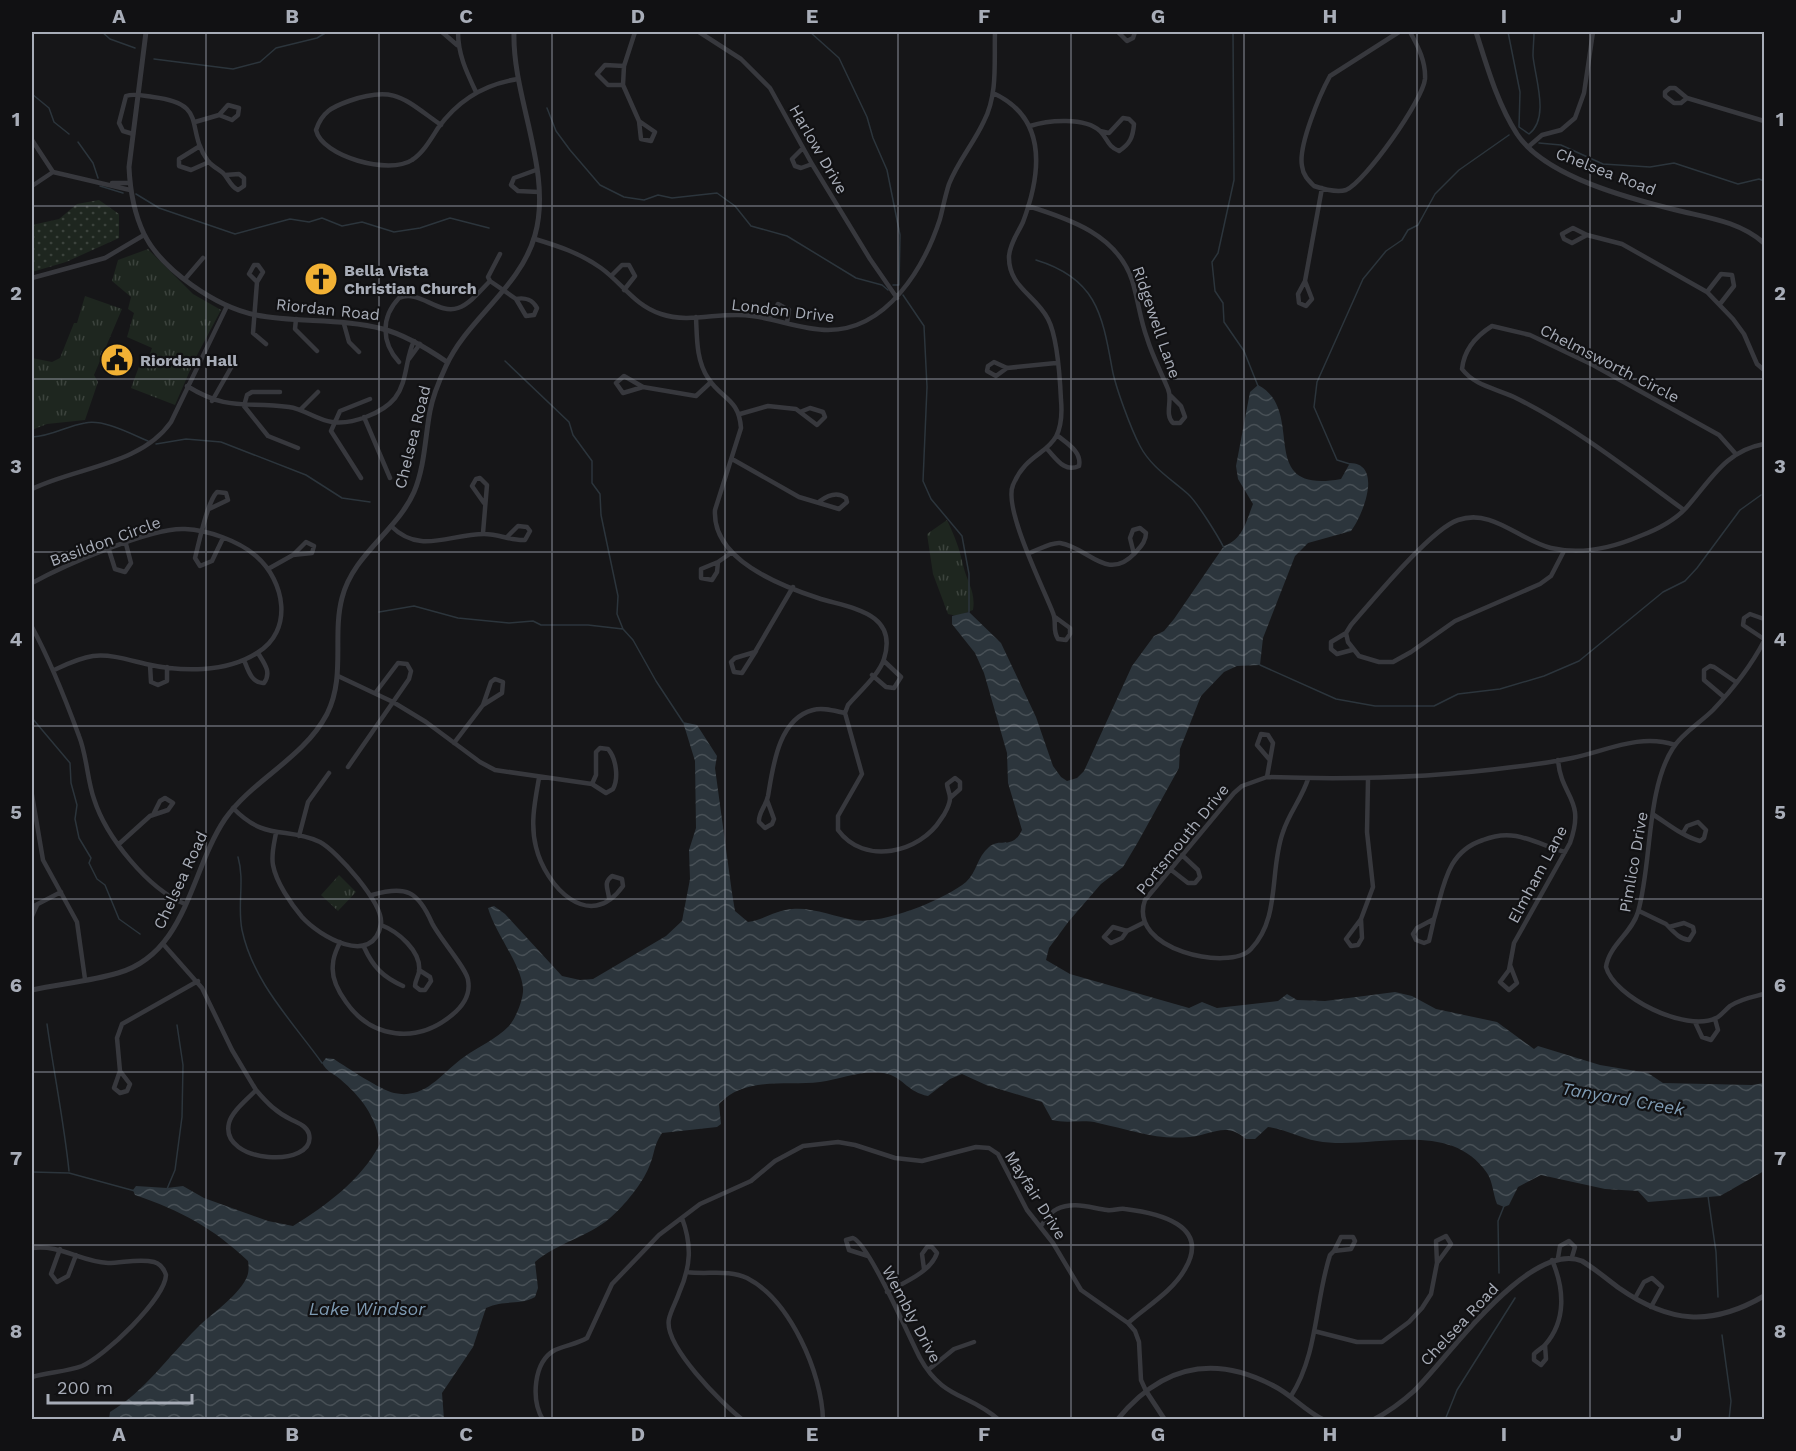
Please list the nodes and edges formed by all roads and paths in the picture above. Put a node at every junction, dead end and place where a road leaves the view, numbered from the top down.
1 (146, 32) edge
2 (442, 32) edge
3 (458, 32) edge
4 (514, 32) edge
5 (634, 32) edge
6 (699, 32) edge
7 (995, 32) edge
8 (1118, 32) edge
9 (1135, 32) edge
10 (1398, 32) edge
11 (1410, 32) edge
12 (1476, 32) edge
13 (1593, 32) edge
14 (457, 45) junction
15 (624, 66) junction
16 (518, 78) junction
17 (623, 85) junction
18 (476, 92) junction
19 (993, 93) junction
20 (139, 96) junction
21 (1687, 98) junction
22 (219, 115) dead end
23 (639, 120) junction
24 (1764, 121) edge
25 (195, 122) junction
26 (441, 125) junction
27 (1030, 126) junction
28 (1100, 131) junction
29 (133, 134) junction
30 (32, 140) edge
31 (200, 146) junction
32 (1528, 147) junction
33 (803, 148) junction
34 (208, 162) junction
35 (812, 164) junction
36 (536, 170) junction
37 (53, 172) junction
38 (225, 175) junction
39 (130, 183) junction
40 (110, 184) junction
41 (32, 186) edge
42 (1322, 188) junction
43 (130, 190) junction
44 (539, 192) junction
45 (1028, 206) junction
46 (144, 235) junction
47 (1587, 235) junction
48 (535, 239) junction
49 (1764, 243) edge
50 (500, 254) dead end
51 (203, 258) dead end
52 (611, 276) junction
53 (32, 278) edge
54 (185, 279) junction
55 (490, 281) junction
56 (1305, 281) junction
57 (257, 282) dead end
58 (503, 289) junction
59 (624, 290) junction
60 (1707, 292) junction
61 (897, 298) junction
62 (516, 299) junction
63 (1720, 304) junction
64 (227, 306) junction
65 (254, 314) junction
66 (696, 317) junction
67 (296, 319) junction
68 (769, 319) junction
69 (787, 323) junction
70 (344, 324) junction
71 (384, 329) junction
72 (417, 343) junction
73 (266, 344) dead end
74 (317, 351) dead end
75 (359, 352) dead end
76 (399, 362) dead end
77 (447, 362) junction
78 (1056, 363) junction
79 (232, 366) dead end
80 (1007, 368) dead end
81 (1764, 369) edge
82 (711, 382) junction
83 (187, 386) junction
84 (643, 387) junction
85 (280, 392) dead end
86 (318, 392) dead end
87 (1170, 395) junction
88 (370, 399) dead end
89 (212, 401) junction
90 (244, 406) junction
91 (300, 410) junction
92 (800, 412) junction
93 (740, 414) junction
94 (364, 417) junction
95 (333, 422) junction
96 (1059, 436) junction
97 (1764, 444) edge
98 (298, 448) dead end
99 (1047, 449) junction
100 (1735, 453) junction
101 (732, 459) junction
102 (361, 478) dead end
103 (390, 478) dead end
104 (32, 489) edge
105 (820, 501) junction
106 (484, 503) junction
107 (209, 509) junction
108 (1684, 510) junction
109 (391, 526) junction
110 (203, 531) junction
111 (483, 533) junction
112 (508, 536) dead end
113 (223, 538) junction
114 (126, 544) junction
115 (109, 550) junction
116 (1564, 551) junction
117 (731, 553) junction
118 (1029, 553) junction
119 (1134, 554) junction
120 (293, 555) dead end
121 (718, 562) junction
122 (268, 568) junction
123 (32, 583) edge
124 (793, 587) junction
125 (1055, 616) junction
126 (1764, 620) edge
127 (32, 627) edge
128 (1346, 633) junction
129 (1764, 640) edge
130 (1352, 650) junction
131 (756, 651) junction
132 (258, 653) junction
133 (244, 660) junction
134 (884, 661) junction
135 (150, 665) junction
136 (167, 667) junction
137 (54, 670) junction
138 (872, 675) junction
139 (338, 676) junction
140 (1736, 682) junction
141 (376, 692) junction
142 (1724, 697) junction
143 (393, 702) junction
144 (483, 705) junction
145 (845, 713) junction
146 (454, 743) junction
147 (1675, 745) junction
148 (1269, 759) junction
149 (1558, 760) junction
150 (348, 767) dead end
151 (329, 773) dead end
152 (1267, 777) junction
153 (539, 778) junction
154 (1308, 779) junction
155 (1368, 780) junction
156 (592, 784) junction
157 (32, 795) edge
158 (950, 798) dead end
159 (767, 800) junction
160 (32, 803) edge
161 (233, 808) junction
162 (153, 815) junction
163 (1654, 815) junction
164 (1683, 833) junction
165 (276, 834) junction
166 (299, 836) junction
167 (119, 844) junction
168 (1565, 852) junction
169 (1182, 855) junction
170 (1170, 869) junction
171 (61, 892) junction
172 (372, 895) junction
173 (609, 898) junction
174 (185, 904) junction
175 (34, 906) edge
176 (1638, 911) junction
177 (32, 916) edge
178 (1361, 919) junction
179 (1434, 919) junction
180 (1143, 923) junction
181 (381, 925) junction
182 (1669, 927) junction
183 (1127, 931) junction
184 (340, 942) junction
185 (164, 945) junction
186 (364, 947) junction
187 (1510, 965) junction
188 (419, 970) dead end
189 (85, 979) junction
190 (198, 981) junction
191 (403, 986) dead end
192 (32, 990) edge
193 (1764, 994) edge
194 (1715, 1018) junction
195 (1695, 1022) junction
196 (120, 1071) junction
197 (256, 1090) junction
198 (682, 1218) junction
199 (1041, 1226) junction
200 (32, 1248) edge
201 (60, 1249) junction
202 (1334, 1251) junction
203 (76, 1255) junction
204 (868, 1256) junction
205 (1572, 1257) junction
206 (1555, 1259) junction
207 (1437, 1263) junction
208 (924, 1269) junction
209 (687, 1272) junction
210 (887, 1292) junction
211 (1764, 1296) edge
212 (1635, 1298) junction
213 (1651, 1307) junction
214 (1128, 1323) junction
215 (1314, 1331) junction
216 (974, 1342) dead end
217 (1545, 1345) dead end
218 (928, 1370) junction
219 (32, 1377) edge
220 (1146, 1391) junction
221 (1291, 1396) junction
222 (543, 1419) edge
223 (743, 1419) edge
224 (823, 1419) edge
225 (999, 1419) edge
226 (1117, 1419) edge
227 (1165, 1419) edge
228 (1323, 1419) edge
229 (1373, 1419) edge

1 - 20 street, Riordan Road
2 - 14 street
3 - 14 street
4 - 16 street, Chelsea Road
5 - 15 street
6 - 33 street, Harlow Drive
7 - 19 street, London Drive
8 - 9 street
10 - 42 street
11 - 42 street
12 - 32 street, Chelsea Road
13 - 32 street
14 - 18 street
15 - 17 street
15 - 17 street
16 - 18 street
16 - 36 street, Chelsea Road
17 - 23 street
18 - 26 street
19 - 27 street
19 - 61 street, London Drive
20 - 25 street
20 - 29 street, Riordan Road
20 - 29 street
21 - 21 street
21 - 24 street
22 - 25 street
23 - 23 street
25 - 31 street
26 - 26 street
27 - 28 street
27 - 45 street
28 - 28 street
29 - 39 street, Riordan Road
30 - 37 street
31 - 34 street
31 - 34 street
32 - 49 street, Chelsea Road
33 - 35 street, Harlow Drive
33 - 35 street
34 - 38 street
35 - 61 street, Harlow Drive
36 - 44 street, Chelsea Road
36 - 44 street
37 - 40 street
37 - 41 street
38 - 38 street
39 - 40 street
39 - 43 street, Riordan Road
40 - 43 street
42 - 56 street
43 - 46 street, Riordan Road
44 - 48 street, Chelsea Road
45 - 78 street
45 - 87 street, Ridgewell Lane
46 - 53 street
46 - 54 street, Riordan Road
47 - 47 street
47 - 60 street
48 - 52 street, London Drive
48 - 58 street, Chelsea Road
50 - 55 street
51 - 54 street
52 - 59 street, London Drive
52 - 59 street
54 - 64 street, Riordan Road
55 - 58 street
55 - 71 street
56 - 56 street
57 - 65 street
58 - 62 street
58 - 77 street, Chelsea Road
59 - 66 street, London Drive
60 - 63 street
60 - 63 street
61 - 69 street, London Drive
62 - 62 street
63 - 81 street
64 - 65 street, Riordan Road
64 - 83 street
65 - 67 street, Riordan Road
65 - 73 street
66 - 68 street, London Drive
66 - 82 street
67 - 70 street, Riordan Road
67 - 74 street
68 - 69 street, London Drive
68 - 69 street
70 - 71 street, Riordan Road
70 - 75 street
71 - 72 street, Riordan Road
71 - 76 street
72 - 77 street, Riordan Road
72 - 94 street
77 - 109 street, Chelsea Road
78 - 80 street
78 - 96 street
79 - 89 street
82 - 84 street
82 - 93 street
83 - 89 street
83 - 104 street
84 - 84 street
85 - 90 street
86 - 91 street
87 - 87 street, Ridgewell Lane
88 - 95 street
89 - 90 street
90 - 91 street
90 - 98 street
91 - 95 street
92 - 92 street
92 - 93 street
93 - 101 street
94 - 95 street
94 - 103 street
95 - 102 street
96 - 99 street
96 - 99 street
97 - 100 street
99 - 118 street
100 - 108 street
100 - 108 street, Chelmsworth Circle
101 - 105 street
101 - 117 street
105 - 105 street
106 - 106 street
106 - 111 street
107 - 107 street
107 - 110 street
108 - 116 street
109 - 111 street
109 - 139 street, Chelsea Road
110 - 113 street, Basildon Circle
110 - 113 street
110 - 114 street, Basildon Circle
111 - 112 street
113 - 122 street, Basildon Circle
114 - 115 street, Basildon Circle
114 - 115 street
115 - 123 street, Basildon Circle
116 - 128 street
116 - 130 street
117 - 121 street
117 - 124 street
118 - 119 street
118 - 125 street
119 - 119 street
120 - 122 street
121 - 121 street
122 - 132 street, Basildon Circle
124 - 131 street
124 - 134 street
125 - 125 street
126 - 129 street
127 - 137 street
128 - 130 street
128 - 130 street
129 - 140 street, Pimlico Drive
131 - 131 street
132 - 133 street, Basildon Circle
132 - 133 street
133 - 136 street, Basildon Circle
134 - 138 street
134 - 138 street
135 - 136 street, Basildon Circle
135 - 136 street
135 - 137 street, Basildon Circle
137 - 167 street
138 - 145 street
139 - 141 street
139 - 161 street, Chelsea Road
140 - 142 street, Pimlico Drive
140 - 142 street
141 - 143 street
141 - 143 street
142 - 147 street, Pimlico Drive
143 - 146 street
143 - 150 street
144 - 144 street
144 - 146 street
145 - 158 street
145 - 159 street
146 - 153 street
147 - 149 street, Portsmouth Drive
147 - 163 street, Pimlico Drive
148 - 148 street
148 - 152 street
149 - 155 street, Portsmouth Drive
149 - 168 street, Elmham Lane
151 - 166 street
152 - 154 street, Portsmouth Drive
152 - 169 street, Portsmouth Drive
153 - 156 street
153 - 173 street
154 - 155 street, Portsmouth Drive
154 - 180 street
155 - 178 street
156 - 156 street
157 - 160 street
159 - 159 street
160 - 171 street
161 - 165 street
161 - 174 street, Chelsea Road
162 - 162 street
162 - 167 street
163 - 164 street
163 - 176 street, Pimlico Drive
164 - 164 street
165 - 166 street
165 - 184 street
166 - 172 street
167 - 174 street
168 - 179 street
168 - 187 street, Elmham Lane
169 - 170 street, Portsmouth Drive
169 - 170 street
170 - 180 street, Portsmouth Drive
171 - 175 street
171 - 189 street
172 - 181 street
172 - 184 street
173 - 173 street
174 - 185 street, Chelsea Road
175 - 177 street
176 - 182 street
176 - 195 street, Pimlico Drive
178 - 178 street
179 - 179 street
180 - 183 street
181 - 186 street
181 - 188 street
182 - 182 street
183 - 183 street
184 - 186 street
185 - 189 street, Chelsea Road
185 - 190 street
186 - 191 street
187 - 187 street, Elmham Lane
189 - 192 street, Chelsea Road
190 - 196 street
190 - 197 street
193 - 194 street, Pimlico Drive
194 - 195 street, Pimlico Drive
194 - 195 street
196 - 196 street
197 - 197 street
198 - 199 street, Mayfair Drive
198 - 209 street
198 - 222 street, Mayfair Drive
199 - 214 street, Mayfair Drive
199 - 214 street
200 - 201 street
201 - 203 street
201 - 203 street
202 - 202 street
202 - 215 street
203 - 219 street
204 - 204 street, Wembly Drive
204 - 210 street, Wembly Drive
205 - 206 street, Chelsea Road
205 - 206 street
205 - 212 street
206 - 217 street
206 - 229 street, Chelsea Road
207 - 207 street
207 - 215 street
208 - 208 street
208 - 210 street
209 - 223 street
209 - 224 street
210 - 218 street, Wembly Drive
211 - 213 street
212 - 213 street
212 - 213 street
214 - 220 street
215 - 221 street
216 - 218 street
218 - 225 street, Wembly Drive
220 - 221 street
220 - 226 street
220 - 227 street
221 - 228 street

